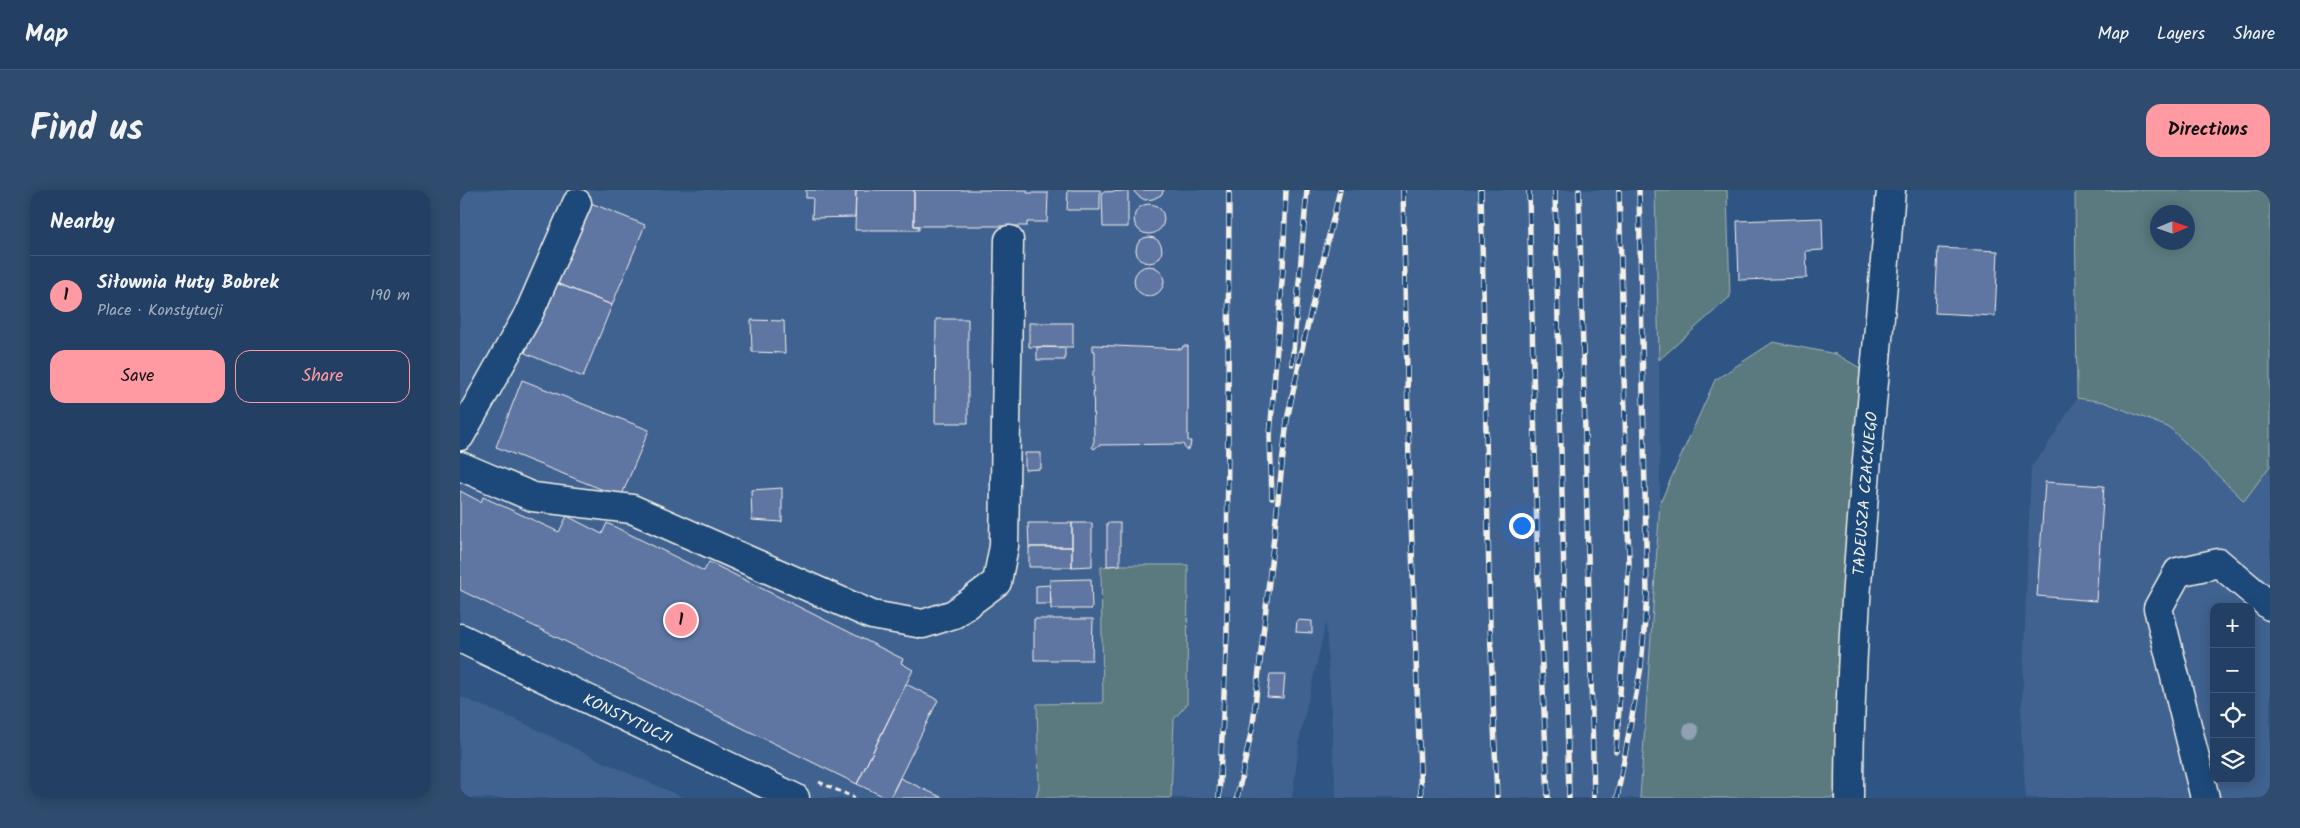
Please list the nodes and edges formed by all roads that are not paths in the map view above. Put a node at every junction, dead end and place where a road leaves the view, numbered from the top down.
1 (1891, 190) edge
2 (577, 203) dead end
3 (1009, 240) dead end
4 (460, 436) edge
5 (460, 466) edge
6 (2270, 606) edge
7 (460, 638) edge
8 (795, 798) edge
9 (1849, 798) edge
10 (2205, 798) edge

1 - 9 street, TADEUSZA CZACKIEGO
2 - 4 street
3 - 5 street
6 - 10 street
7 - 8 street, KONSTYTUCJI

